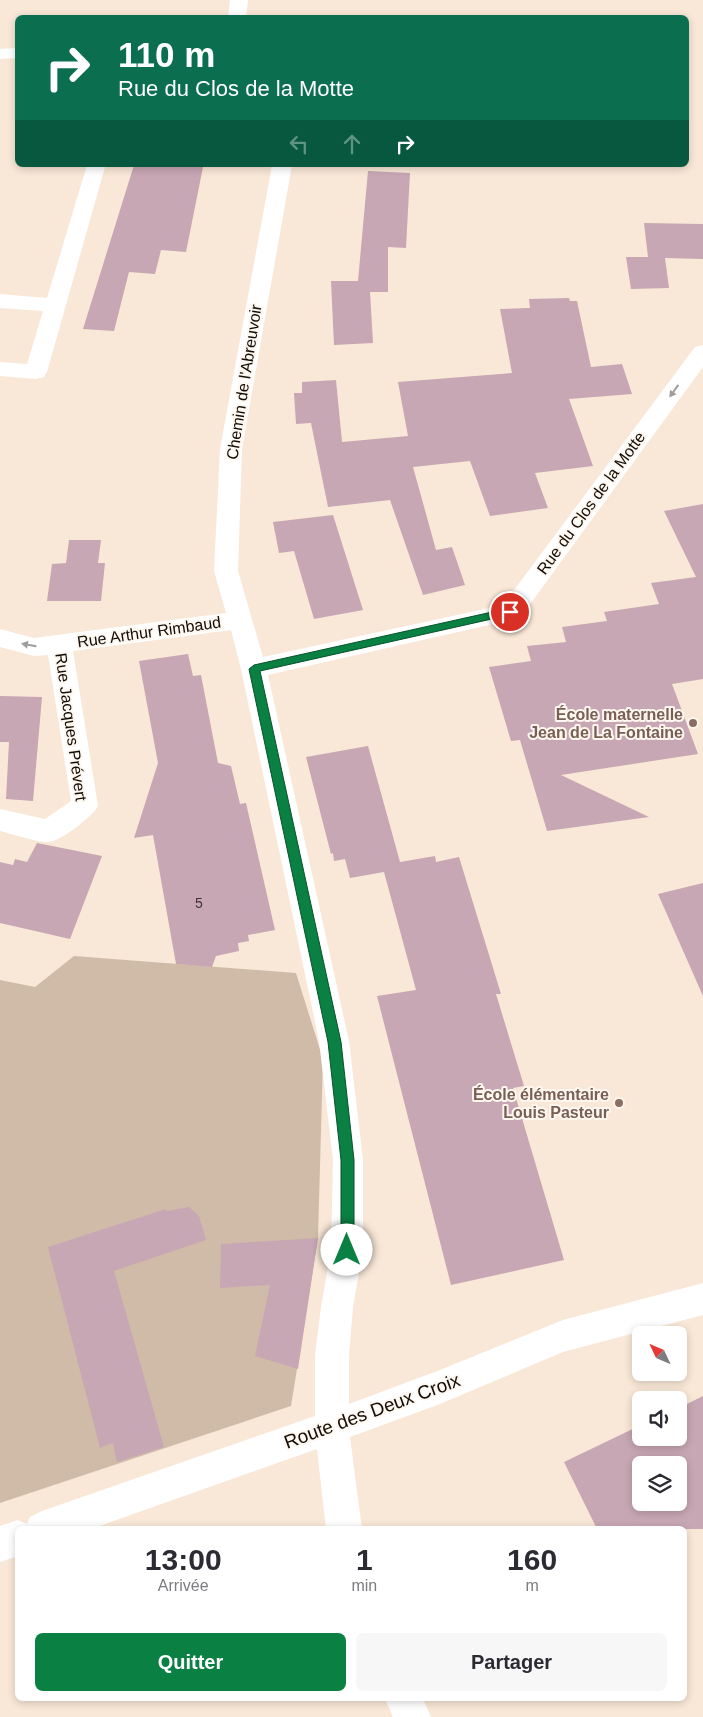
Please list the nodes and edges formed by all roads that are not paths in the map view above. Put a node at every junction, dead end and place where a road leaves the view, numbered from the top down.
1 (239, 0) edge
2 (237, 15) edge
3 (15, 53) edge
4 (0, 54) edge
5 (95, 167) dead end
6 (282, 167) edge
7 (0, 301) edge
8 (55, 305) junction
9 (703, 352) edge
10 (0, 369) edge
11 (240, 620) junction
12 (0, 638) edge
13 (59, 644) junction
14 (254, 669) junction
15 (0, 820) edge
16 (703, 1299) edge
17 (332, 1427) junction
18 (50, 1526) edge
19 (344, 1526) edge
20 (15, 1539) edge
21 (0, 1544) edge
22 (405, 1701) edge
23 (412, 1717) edge

1 - 2 street
3 - 4 street
5 - 8 street
6 - 11 street, Chemin de l'Abreuvoir
7 - 8 street
8 - 10 street
9 -> 14 street, Rue du Clos de la Motte
11 - 13 street, Rue Arthur Rimbaud
11 - 14 street, Chemin de l'Abreuvoir
13 -> 12 street, Rue Arthur Rimbaud
13 - 15 street, Rue Jacques Prévert
14 - 17 street, Chemin de l'Abreuvoir
16 - 17 street, Route des Deux Croix
17 - 18 street, Route des Deux Croix
17 - 19 street, Chemin de l'Abreuvoir
20 - 21 street
22 - 23 street

